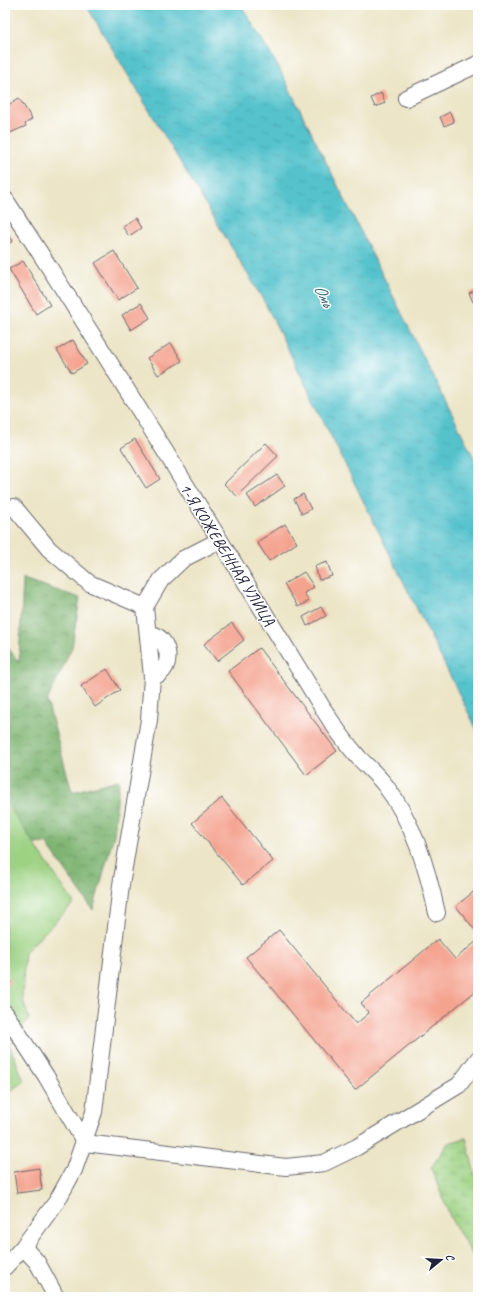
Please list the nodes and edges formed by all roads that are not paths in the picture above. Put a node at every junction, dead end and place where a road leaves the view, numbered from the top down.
1 (478, 64) edge
2 (406, 98) dead end
3 (5, 199) edge
4 (14, 507) dead end
5 (220, 540) junction
6 (145, 608) junction
7 (437, 913) dead end
8 (5, 1013) edge
9 (478, 1059) edge
10 (85, 1143) junction
11 (23, 1247) junction
12 (5, 1267) edge
13 (56, 1297) edge

1 - 2 street
3 - 5 street, 1-Я КОЖЕВЕННАЯ УЛИЦА
4 - 6 street
5 - 6 street
5 - 7 street, 1-Я КОЖЕВЕННАЯ УЛИЦА
6 - 10 street
8 - 10 street
9 - 10 street
10 - 11 street
11 - 12 street
11 - 13 street

